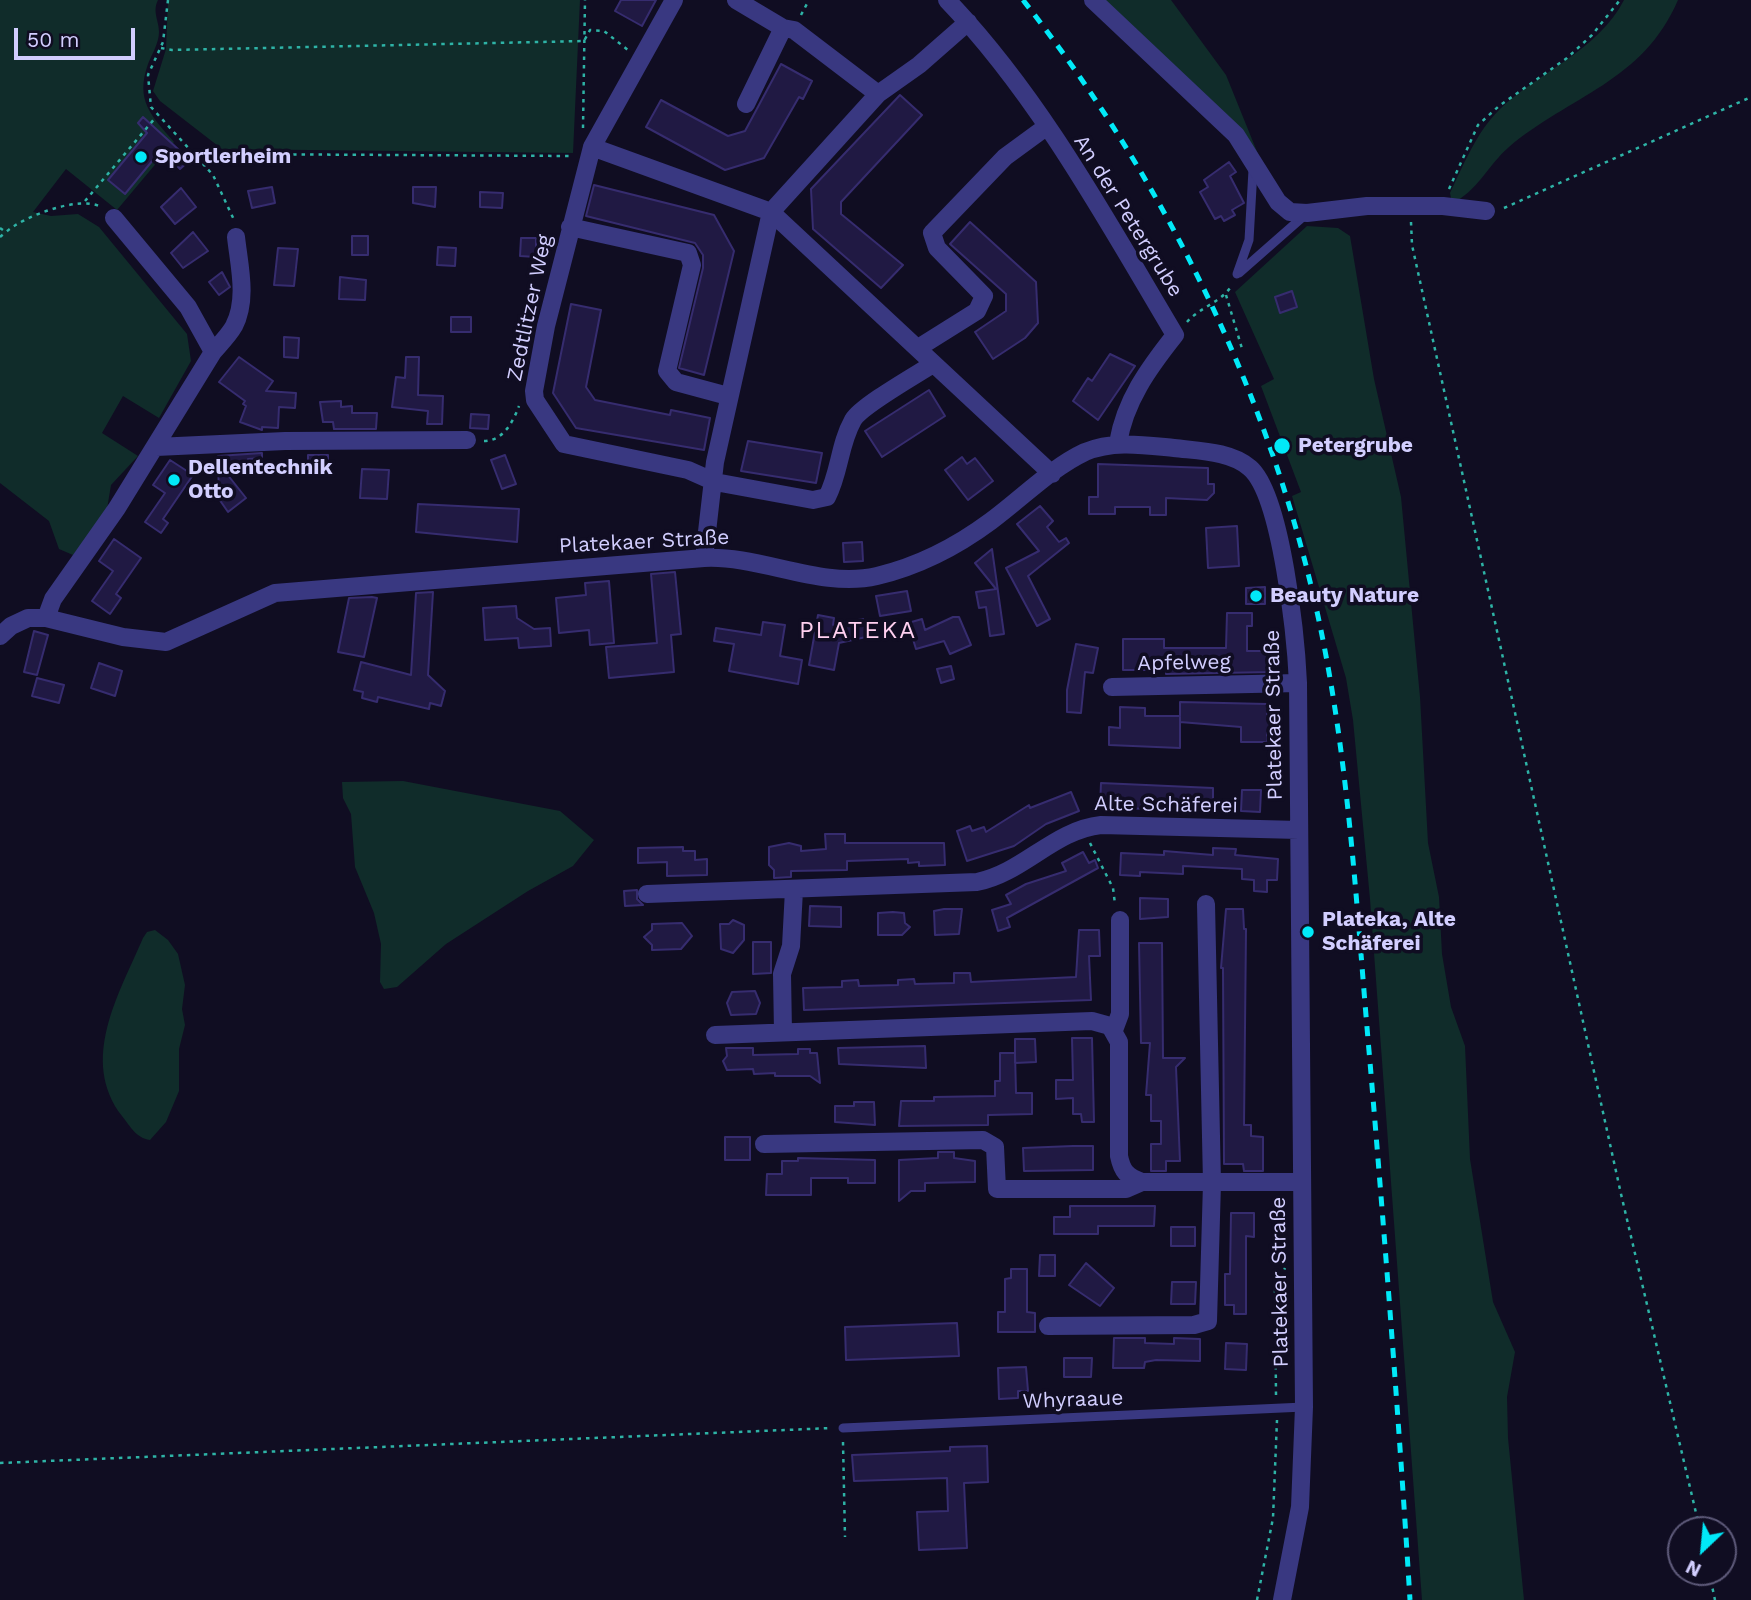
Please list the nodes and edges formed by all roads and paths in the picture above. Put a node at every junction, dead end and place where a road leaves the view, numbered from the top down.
1 (168, 0) edge
2 (586, 0) edge
3 (674, 0) edge
4 (736, 0) edge
5 (947, 0) edge
6 (1093, 0) edge
7 (1620, 0) edge
8 (968, 22) junction
9 (783, 28) junction
10 (584, 41) junction
11 (161, 48) junction
12 (641, 61) junction
13 (878, 94) junction
14 (1751, 97) edge
15 (746, 104) dead end
16 (156, 117) junction
17 (1046, 127) junction
18 (588, 146) junction
19 (1253, 164) junction
20 (204, 166) junction
21 (85, 201) junction
22 (1443, 206) junction
23 (1410, 207) junction
24 (1486, 211) joint
25 (771, 212) junction
26 (1307, 213) junction
27 (114, 218) joint
28 (570, 227) junction
29 (0, 228) edge
30 (6, 232) junction
31 (0, 237) edge
32 (236, 237) joint
33 (1237, 274) junction
34 (1226, 295) junction
35 (1175, 335) junction
36 (918, 348) junction
37 (213, 352) junction
38 (1243, 352) dead end
39 (933, 364) junction
40 (728, 396) junction
41 (467, 440) dead end
42 (1118, 443) junction
43 (156, 447) junction
44 (1052, 474) junction
45 (715, 482) junction
46 (704, 558) junction
47 (46, 618) junction
48 (0, 636) edge
49 (1298, 683) junction
50 (1112, 687) dead end
51 (1085, 827) junction
52 (1299, 830) junction
53 (794, 890) junction
54 (647, 894) dead end
55 (1206, 904) dead end
56 (1120, 920) joint
57 (1114, 1030) junction
58 (783, 1032) junction
59 (715, 1035) dead end
60 (764, 1144) dead end
61 (1142, 1182) junction
62 (1301, 1182) junction
63 (1212, 1183) junction
64 (1285, 1267) dead end
65 (1048, 1326) dead end
66 (1304, 1407) junction
67 (1277, 1408) junction
68 (843, 1428) junction
69 (0, 1463) edge
70 (1697, 1516) edge
71 (845, 1537) dead end
72 (1257, 1600) edge
73 (1282, 1600) edge

1 - 11 path
2 - 10 path
3 - 12 street
4 - 9 street
5 - 8 street, An der Petergrube
6 - 19 street
7 - 22 path
8 - 13 street
8 - 17 street, An der Petergrube
9 - 13 street
9 - 15 street
10 - 11 path
10 - 12 path
10 - 18 path
11 - 16 path
12 - 18 street
13 - 25 street
14 - 24 path
16 - 20 path
16 - 21 path
17 - 35 street, An der Petergrube
17 - 36 street
18 - 20 path
18 - 25 street
18 - 28 street, Zedtlitzer Weg
19 - 26 street
19 - 33 lane
20 - 32 path
21 - 27 path
21 - 30 path
22 - 23 street
22 - 24 street
23 - 26 street
23 - 70 path
25 - 36 street
25 - 40 street
26 - 33 lane
27 - 37 street
28 - 40 street
28 - 45 street, Zedtlitzer Weg
29 - 30 path
30 - 31 path
32 - 37 street
33 - 34 path
34 - 35 path
34 - 38 path
35 - 42 street
36 - 39 street
37 - 43 street
39 - 44 street
39 - 45 street, Zedtlitzer Weg
40 - 45 street
41 - 43 street
42 - 44 street, Platekaer Straße
42 - 49 street, Platekaer Straße
43 - 47 street
44 - 46 street, Platekaer Straße
45 - 46 street
46 - 47 street, Platekaer Straße
47 - 48 street, Platekaer Straße
49 - 50 street, Apfelweg
49 - 52 street, Platekaer Straße
51 - 52 street, Alte Schäferei
51 - 53 street, Alte Schäferei
51 - 56 path
52 - 62 street, Platekaer Straße
53 - 54 street, Alte Schäferei
53 - 58 street
55 - 63 street
56 - 57 street
57 - 58 street
57 - 61 street
58 - 59 street
60 - 61 street
61 - 63 street
62 - 63 street
62 - 66 street, Platekaer Straße
63 - 65 street
64 - 67 path
66 - 67 lane, Whyraaue
66 - 73 street, Platekaer Straße
67 - 68 lane, Whyraaue
67 - 72 path
68 - 69 path
68 - 71 path

